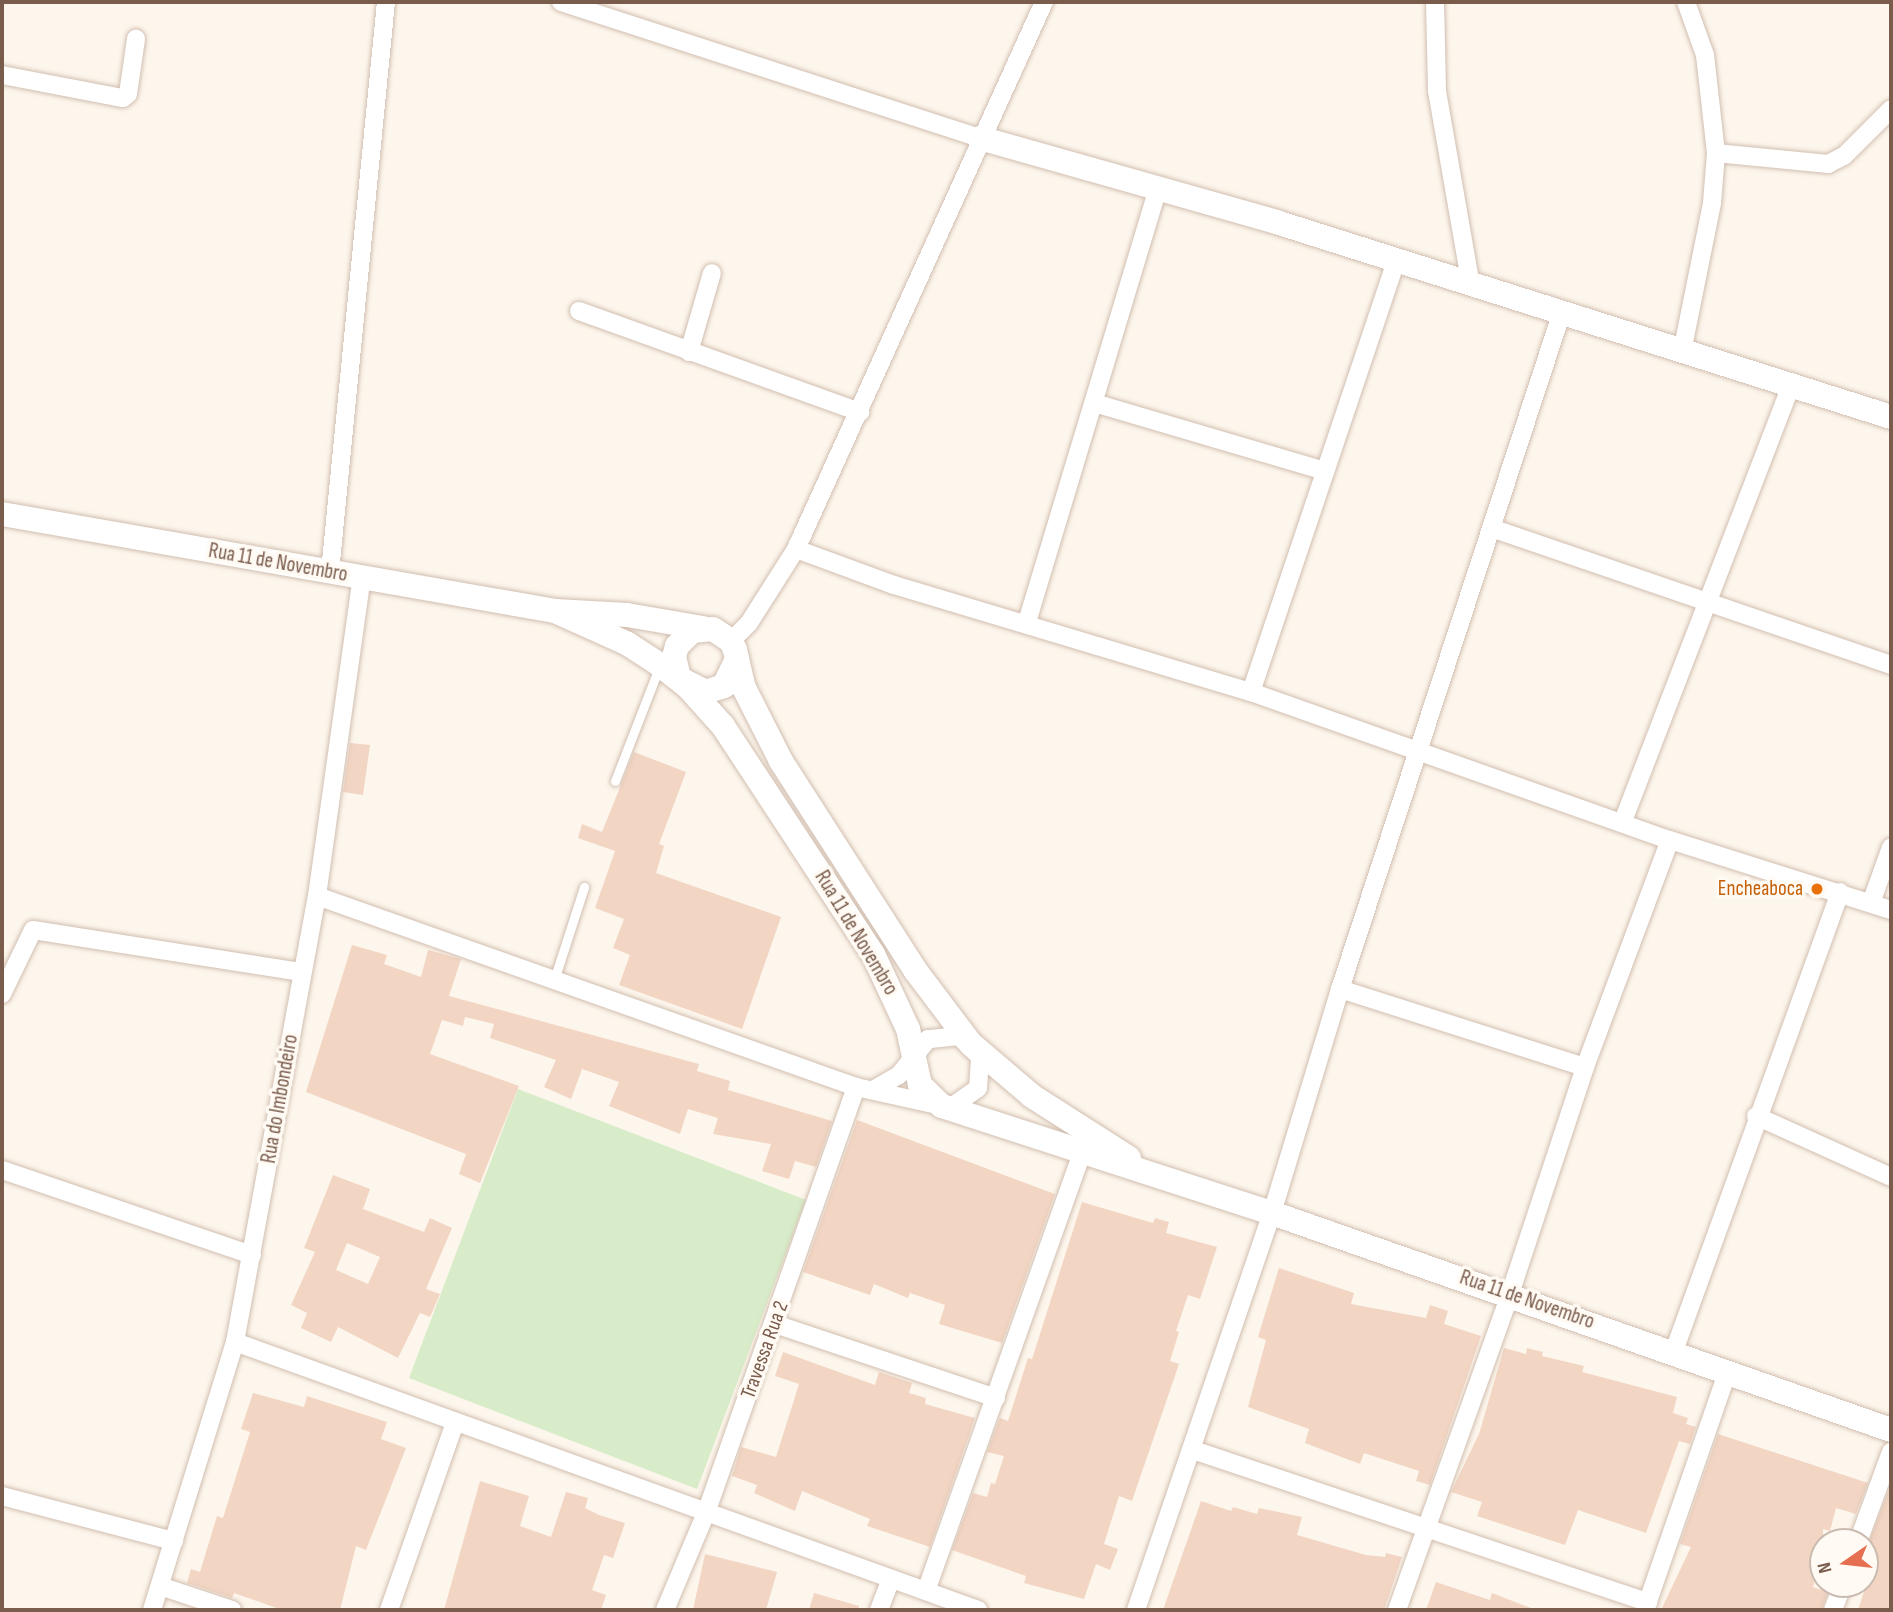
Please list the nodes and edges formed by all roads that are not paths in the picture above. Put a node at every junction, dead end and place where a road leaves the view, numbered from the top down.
1 (386, 2) edge
2 (561, 2) edge
3 (1044, 2) edge
4 (1435, 2) edge
5 (1686, 2) edge
6 (136, 39) dead end
7 (2, 75) edge
8 (1891, 109) edge
9 (980, 138) junction
10 (1716, 153) junction
11 (1157, 192) junction
12 (1396, 260) junction
13 (712, 273) dead end
14 (1471, 286) junction
15 (579, 311) dead end
16 (1561, 315) junction
17 (689, 352) junction
18 (1682, 352) junction
19 (1791, 386) junction
20 (1094, 403) junction
21 (860, 412) junction
22 (1891, 417) edge
23 (1325, 471) junction
24 (2, 514) edge
25 (1494, 528) junction
26 (796, 549) junction
27 (330, 572) junction
28 (362, 578) junction
29 (1707, 601) junction
30 (555, 611) junction
31 (1027, 622) junction
32 (702, 628) junction
33 (734, 650) junction
34 (660, 665) junction
35 (1891, 665) edge
36 (687, 686) junction
37 (1251, 692) junction
38 (1417, 750) junction
39 (615, 781) dead end
40 (1623, 821) junction
41 (1670, 839) junction
42 (1891, 847) edge
43 (583, 887) dead end
44 (1840, 892) junction
45 (317, 896) junction
46 (1871, 903) junction
47 (1891, 910) edge
48 (302, 972) junction
49 (554, 980) junction
50 (1340, 989) junction
51 (2, 994) edge
52 (971, 1044) junction
53 (913, 1053) junction
54 (1585, 1067) junction
55 (865, 1088) junction
56 (942, 1106) junction
57 (1756, 1116) junction
58 (1082, 1152) junction
59 (2, 1170) edge
60 (1160, 1176) junction
61 (1891, 1177) edge
62 (1272, 1213) junction
63 (252, 1255) junction
64 (1510, 1294) junction
65 (775, 1324) junction
66 (235, 1342) junction
67 (1674, 1351) junction
68 (1728, 1370) junction
69 (996, 1398) junction
70 (455, 1423) junction
71 (1891, 1430) edge
72 (1193, 1450) junction
73 (1891, 1452) edge
74 (2, 1496) edge
75 (706, 1513) junction
76 (1427, 1527) junction
77 (1863, 1528) edge
78 (174, 1541) junction
79 (891, 1579) junction
80 (160, 1586) junction
81 (926, 1591) junction
82 (1647, 1606) edge
83 (152, 1610) edge
84 (232, 1610) edge
85 (388, 1610) edge
86 (665, 1610) edge
87 (879, 1610) edge
88 (978, 1610) edge
89 (1136, 1610) edge
90 (1397, 1610) edge

1 - 27 street
2 - 9 street
3 - 9 street
4 - 14 street
5 - 10 street
6 - 7 street
8 - 10 street
9 - 11 main road
9 - 21 street
10 - 18 street
11 - 12 main road
11 - 20 street
12 - 14 main road
12 - 23 street
13 - 17 street
14 - 16 main road
15 - 17 street
16 - 18 main road
16 - 25 street
17 - 21 street
18 - 19 main road
19 - 22 main road
19 - 29 street
20 - 23 street
20 - 31 street
21 - 26 street
23 - 37 street
24 - 27 main road, Rua 11 de Novembro
25 - 29 street
25 - 38 street
26 - 31 street
26 - 33 street
27 - 28 main road, Rua 11 de Novembro
28 - 30 main road, Rua 11 de Novembro
28 - 45 street, Rua do Imbondeiro
29 - 35 street
29 - 40 street
30 - 32 main road, Rua 11 de Novembro
30 - 34 main road, Rua 11 de Novembro
31 - 37 street
32 - 33 main road, Rua 11 de Novembro
32 - 36 main road, Rua 11 de Novembro
33 - 36 main road
33 - 52 main road, Rua 11 de Novembro
34 - 36 main road, Rua 11 de Novembro
34 - 39 lane
36 - 53 main road, Rua 11 de Novembro
37 - 38 street
38 - 40 street
38 - 50 street
40 - 41 street
41 - 44 street
41 - 54 street
42 - 46 street
43 - 49 lane
44 - 46 street
44 - 57 street
45 - 48 street, Rua do Imbondeiro
45 - 49 street
46 - 47 street
48 - 51 street
48 - 63 street, Rua do Imbondeiro
49 - 55 street
50 - 54 street
50 - 62 street
52 - 53 street
52 - 56 street
52 - 60 main road, Rua 11 de Novembro
53 - 55 street
53 - 56 main road, Rua 11 de Novembro
54 - 64 street
55 - 56 street
55 - 65 street, Travessa Rua 2
56 - 58 main road, Rua 11 de Novembro
57 - 61 street
57 - 67 street
58 - 60 main road, Rua 11 de Novembro
58 - 69 street
59 - 63 street
60 - 62 main road, Rua 11 de Novembro
62 - 64 main road, Rua 11 de Novembro
62 - 72 street
63 - 66 street, Rua do Imbondeiro
64 - 67 main road, Rua 11 de Novembro
64 - 76 street
65 - 69 street
65 - 75 street, Travessa Rua 2
66 - 70 street
66 - 78 street, Rua do Imbondeiro
67 - 68 main road, Rua 11 de Novembro
68 - 71 main road, Rua 11 de Novembro
68 - 82 street
69 - 81 street
70 - 75 street
70 - 85 street
72 - 76 street
72 - 89 street
73 - 77 street
74 - 78 street
75 - 79 street
75 - 86 street, Travessa Rua 2
76 - 82 street
76 - 90 street
78 - 80 street, Rua do Imbondeiro
79 - 81 street
79 - 87 street
80 - 83 street, Rua do Imbondeiro
80 - 84 street
81 - 88 street

